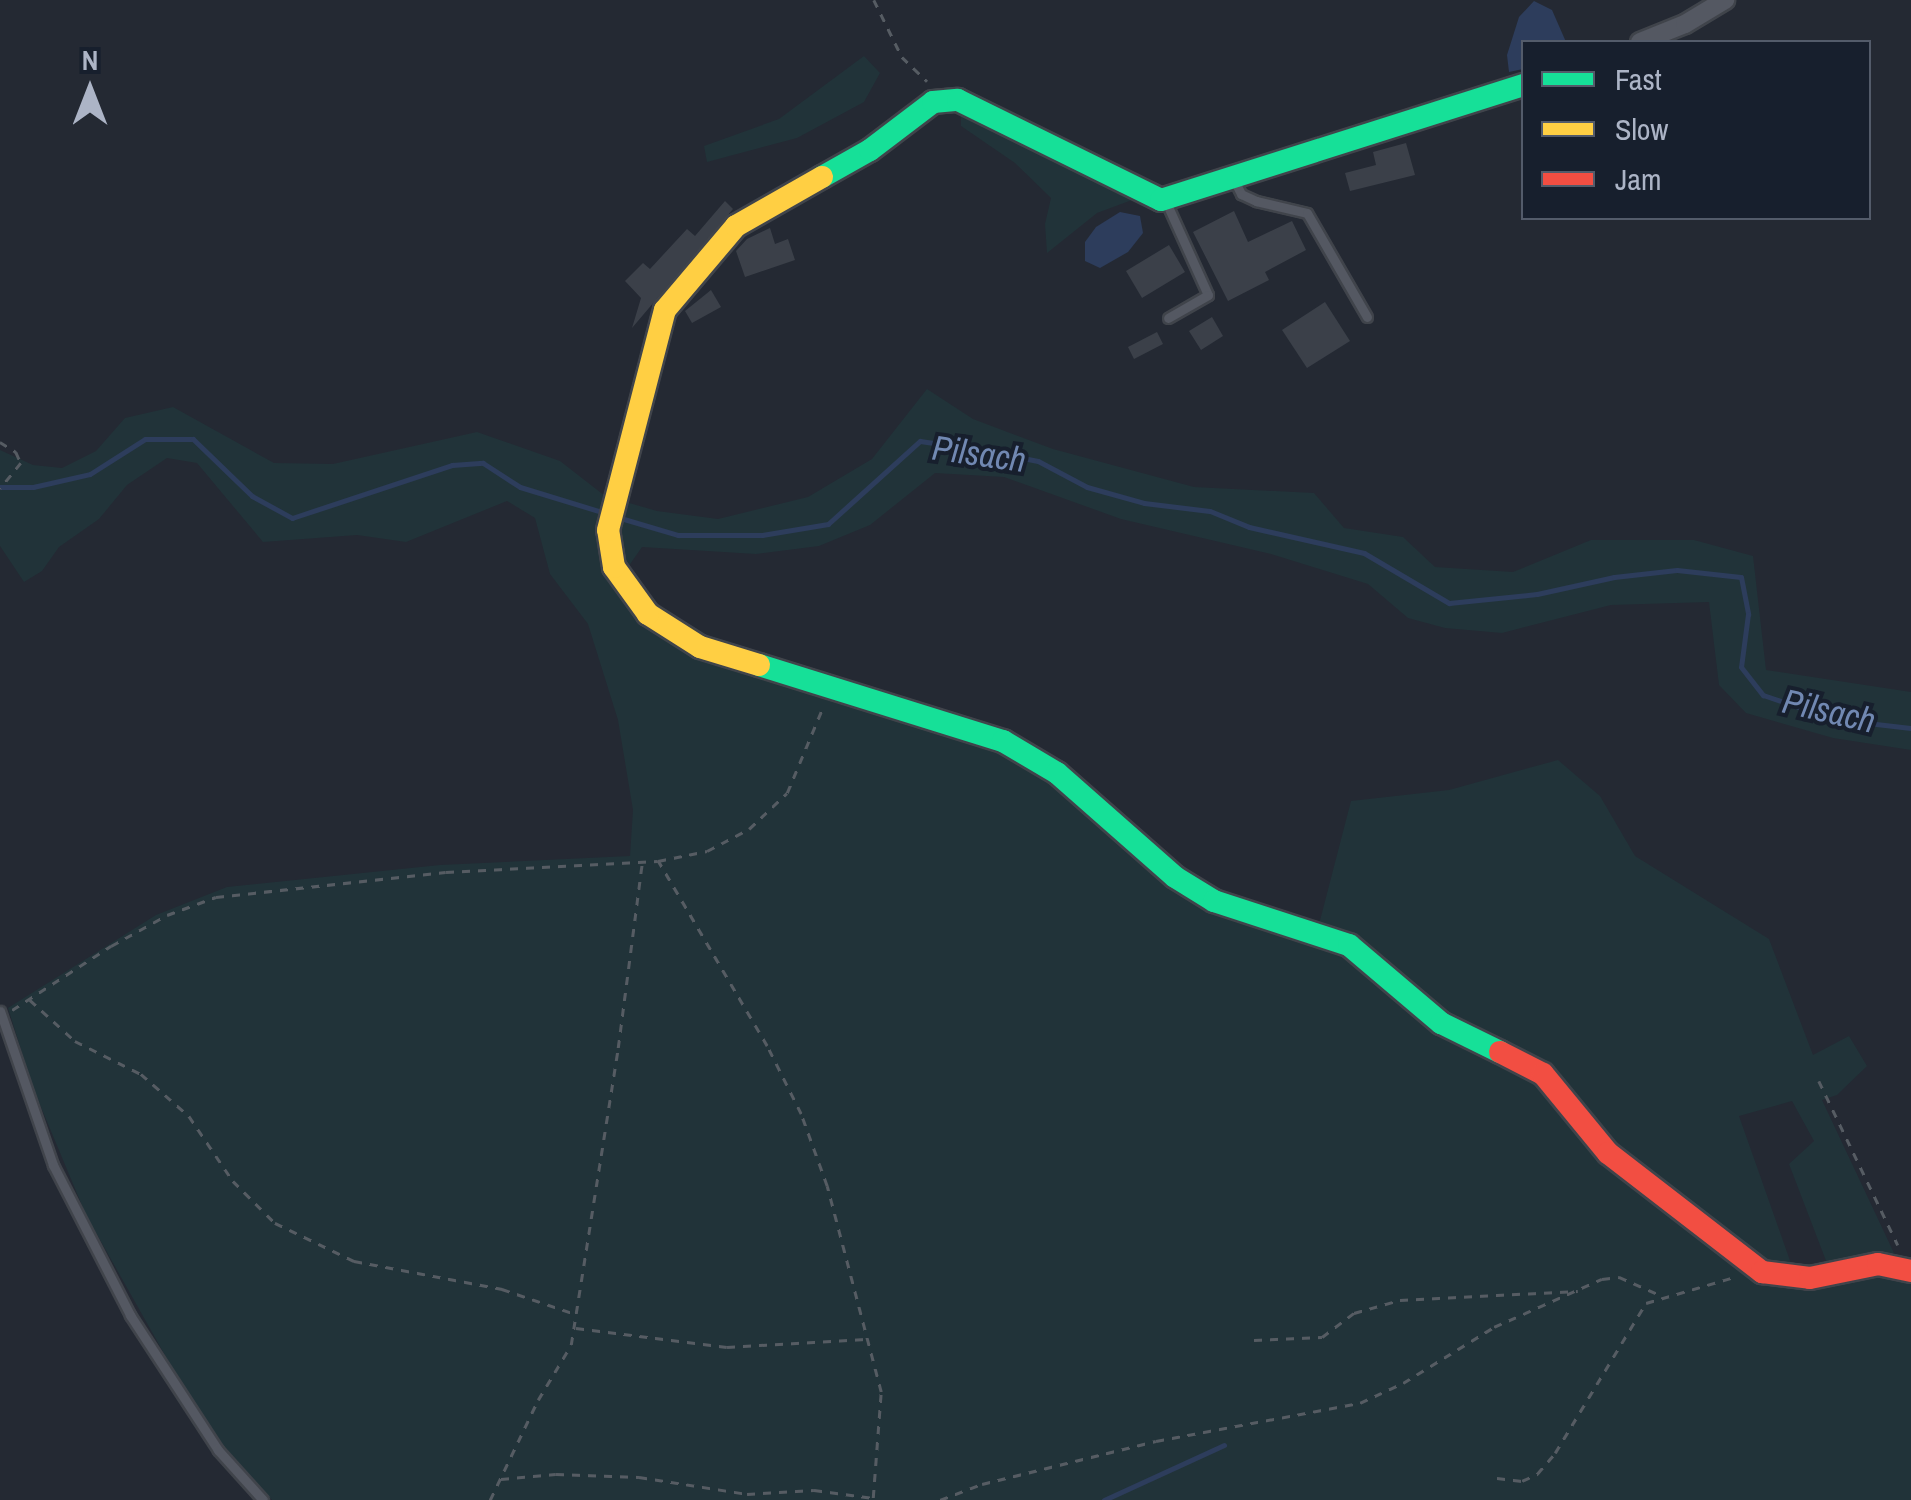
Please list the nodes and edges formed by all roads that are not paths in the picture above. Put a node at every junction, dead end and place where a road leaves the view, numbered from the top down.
1 (1725, 0) edge
2 (1645, 40) edge
3 (1521, 86) edge
4 (1233, 177) junction
5 (1165, 200) junction
6 (1366, 317) dead end
7 (1168, 318) dead end
8 (1, 1013) edge
9 (1910, 1270) edge
10 (262, 1500) edge

1 - 2 street
3 - 4 street
4 - 5 street
4 - 6 lane
5 - 7 lane
5 - 9 street
8 - 10 lane

